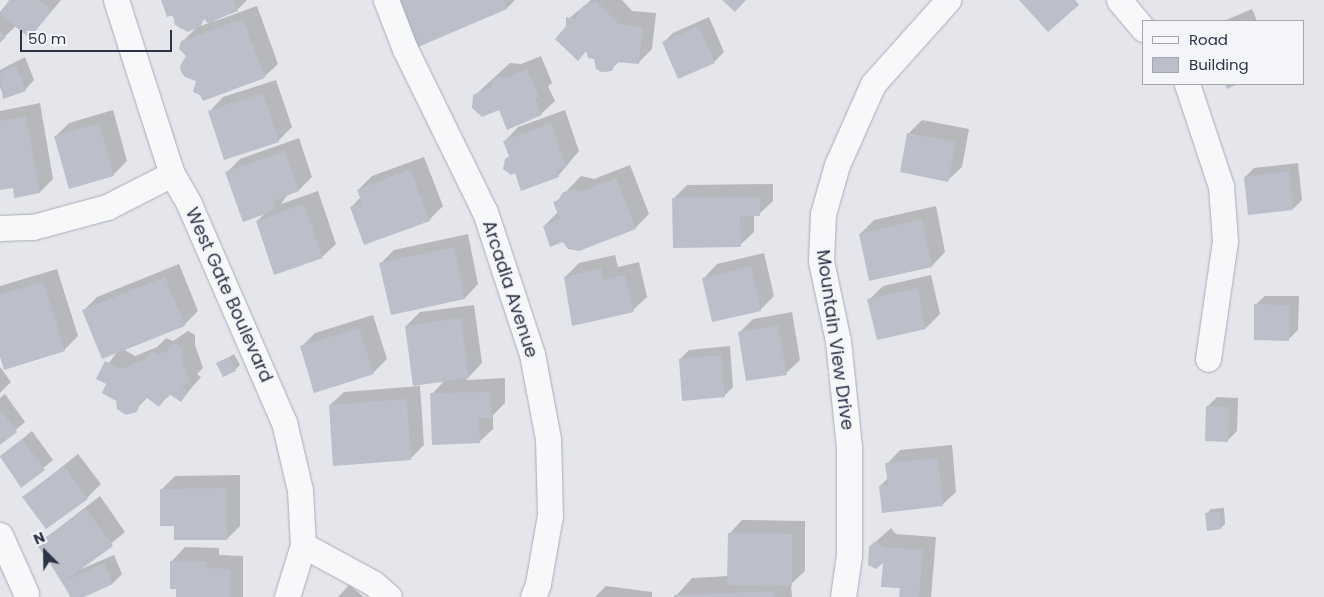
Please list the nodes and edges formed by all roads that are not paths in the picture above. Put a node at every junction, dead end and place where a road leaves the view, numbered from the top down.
1 (116, 0) edge
2 (386, 0) edge
3 (948, 0) edge
4 (1119, 0) edge
5 (1142, 28) edge
6 (1187, 85) edge
7 (172, 174) junction
8 (0, 228) edge
9 (1208, 359) dead end
10 (0, 535) edge
11 (303, 546) junction
12 (26, 593) dead end
13 (287, 597) edge
14 (390, 597) edge
15 (533, 597) edge
16 (843, 597) edge

1 - 7 street, West Gate Boulevard
2 - 15 street, Arcadia Avenue
3 - 16 street, Mountain View Drive
4 - 5 street
6 - 9 street
7 - 8 street
7 - 11 street, West Gate Boulevard
10 - 12 street
11 - 13 street, West Gate Boulevard
11 - 14 street

